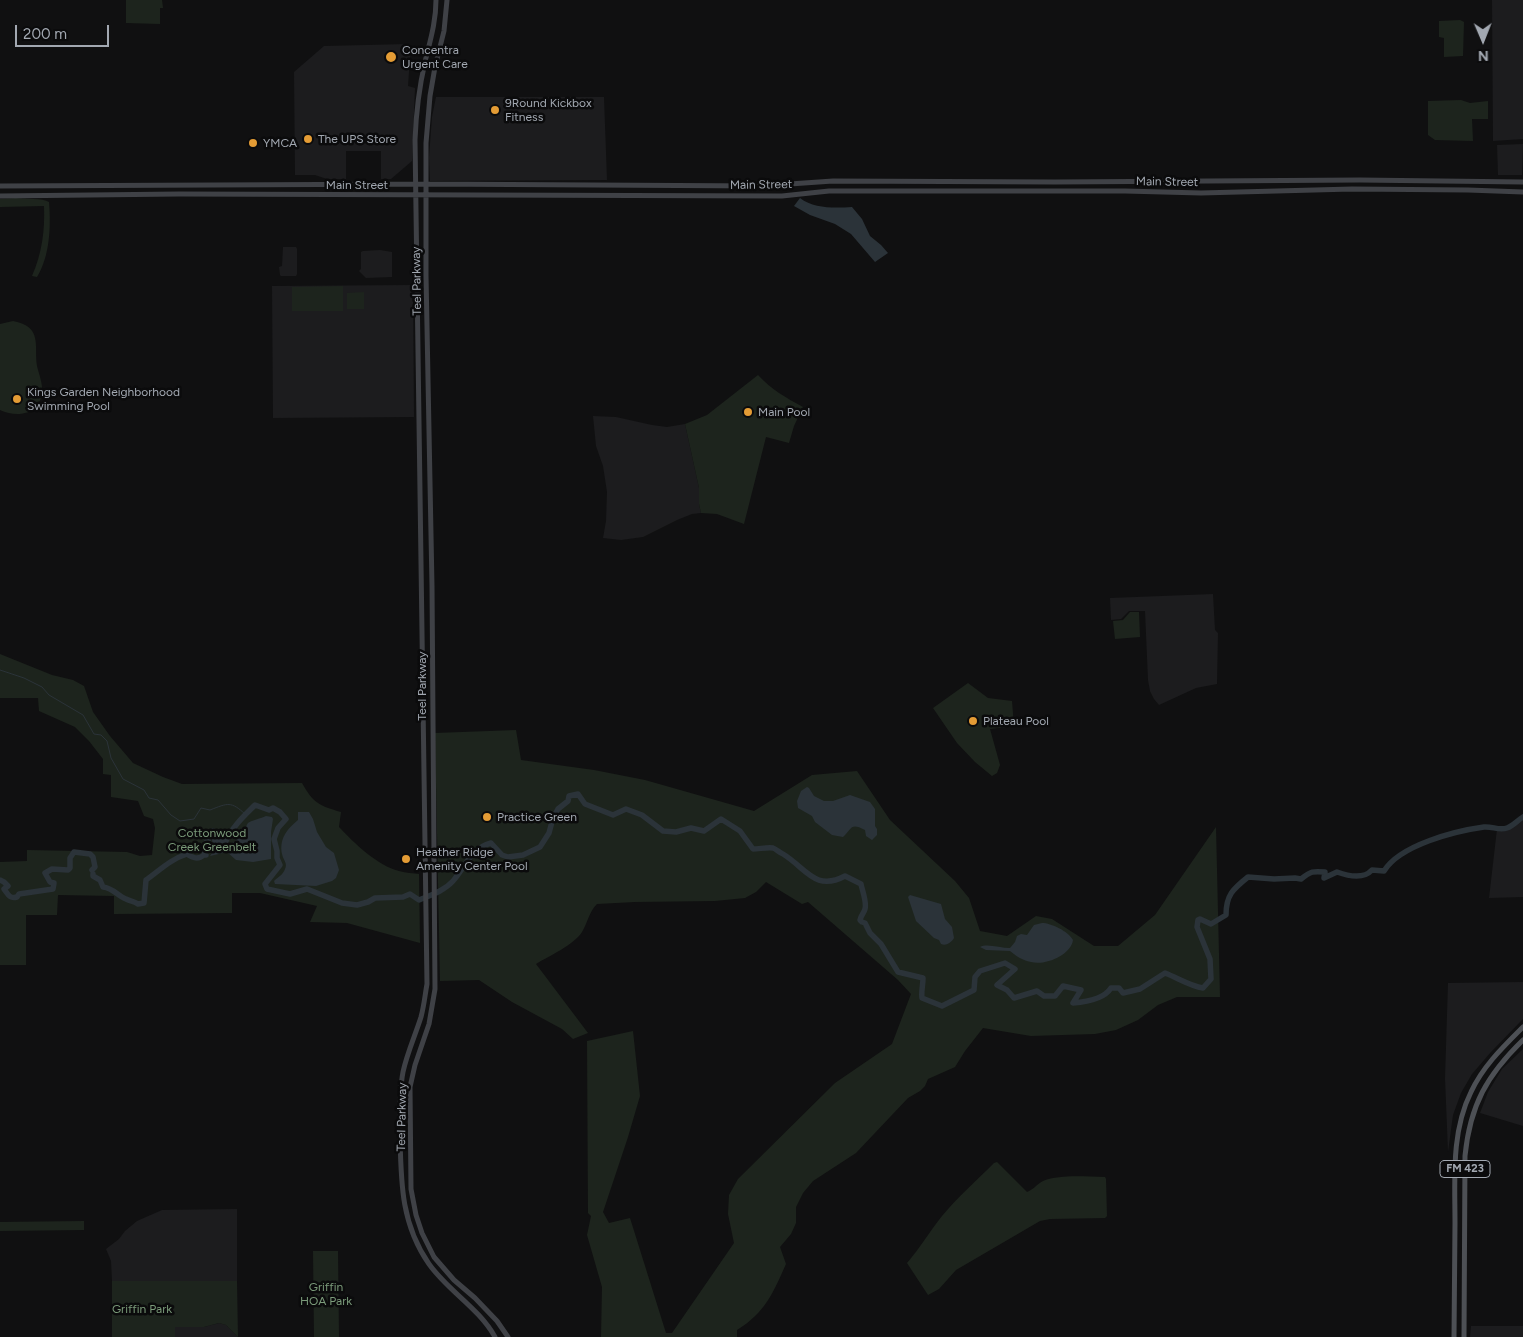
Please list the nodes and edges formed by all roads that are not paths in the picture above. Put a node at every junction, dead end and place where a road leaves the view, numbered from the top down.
1 (436, 0) edge
2 (448, 0) edge
3 (424, 65) junction
4 (435, 67) junction
5 (416, 118) junction
6 (428, 119) junction
7 (1391, 180) junction
8 (1523, 182) edge
9 (348, 184) junction
10 (416, 184) junction
11 (426, 184) junction
12 (124, 185) junction
13 (505, 185) junction
14 (571, 185) junction
15 (0, 186) edge
16 (1391, 190) junction
17 (1523, 192) edge
18 (124, 194) junction
19 (347, 195) junction
20 (417, 195) junction
21 (426, 195) junction
22 (571, 195) junction
23 (0, 196) edge
24 (505, 196) junction
25 (418, 317) junction
26 (427, 317) junction
27 (1523, 1027) edge
28 (1523, 1040) edge
29 (1505, 1045) junction
30 (1512, 1051) junction
31 (1455, 1259) junction
32 (1464, 1259) junction
33 (473, 1296) junction
34 (467, 1304) junction
35 (495, 1337) edge
36 (508, 1337) edge
37 (1454, 1337) edge
38 (1464, 1337) edge

1 - 3 main road, Teel Parkway
2 - 4 main road, Teel Parkway
3 - 4 main road
3 - 5 main road, Teel Parkway
4 - 6 main road, Teel Parkway
5 - 6 main road
5 - 10 main road, Teel Parkway
6 - 11 main road, Teel Parkway
7 - 8 main road, Main Street
7 - 14 main road, Main Street
7 - 16 main road
9 - 10 main road, Main Street
9 - 12 main road, Main Street
9 - 19 main road
10 - 11 main road, Main Street
10 - 20 main road, Teel Parkway
11 - 13 main road, Main Street
11 - 21 main road, Teel Parkway
12 - 15 main road, Main Street
12 - 18 main road
13 - 14 main road, Main Street
13 - 24 main road
14 - 22 main road
16 - 17 main road, Main Street
16 - 22 main road, Main Street
18 - 19 main road, Main Street
18 - 23 main road, Main Street
19 - 20 main road, Main Street
20 - 21 main road, Main Street
20 - 25 main road, Teel Parkway
21 - 24 main road, Main Street
21 - 26 main road, Teel Parkway
22 - 24 main road, Main Street
25 - 26 main road
25 - 34 main road, Teel Parkway
26 - 33 main road, Teel Parkway
27 - 29 main road, FM 423
28 - 30 main road, FM 423
29 - 30 main road
29 - 31 main road, FM 423
30 - 32 main road, FM 423
31 - 32 main road
31 - 37 main road, FM 423
32 - 38 main road, FM 423
33 - 34 main road
33 - 36 main road, Teel Parkway
34 - 35 main road, Teel Parkway

